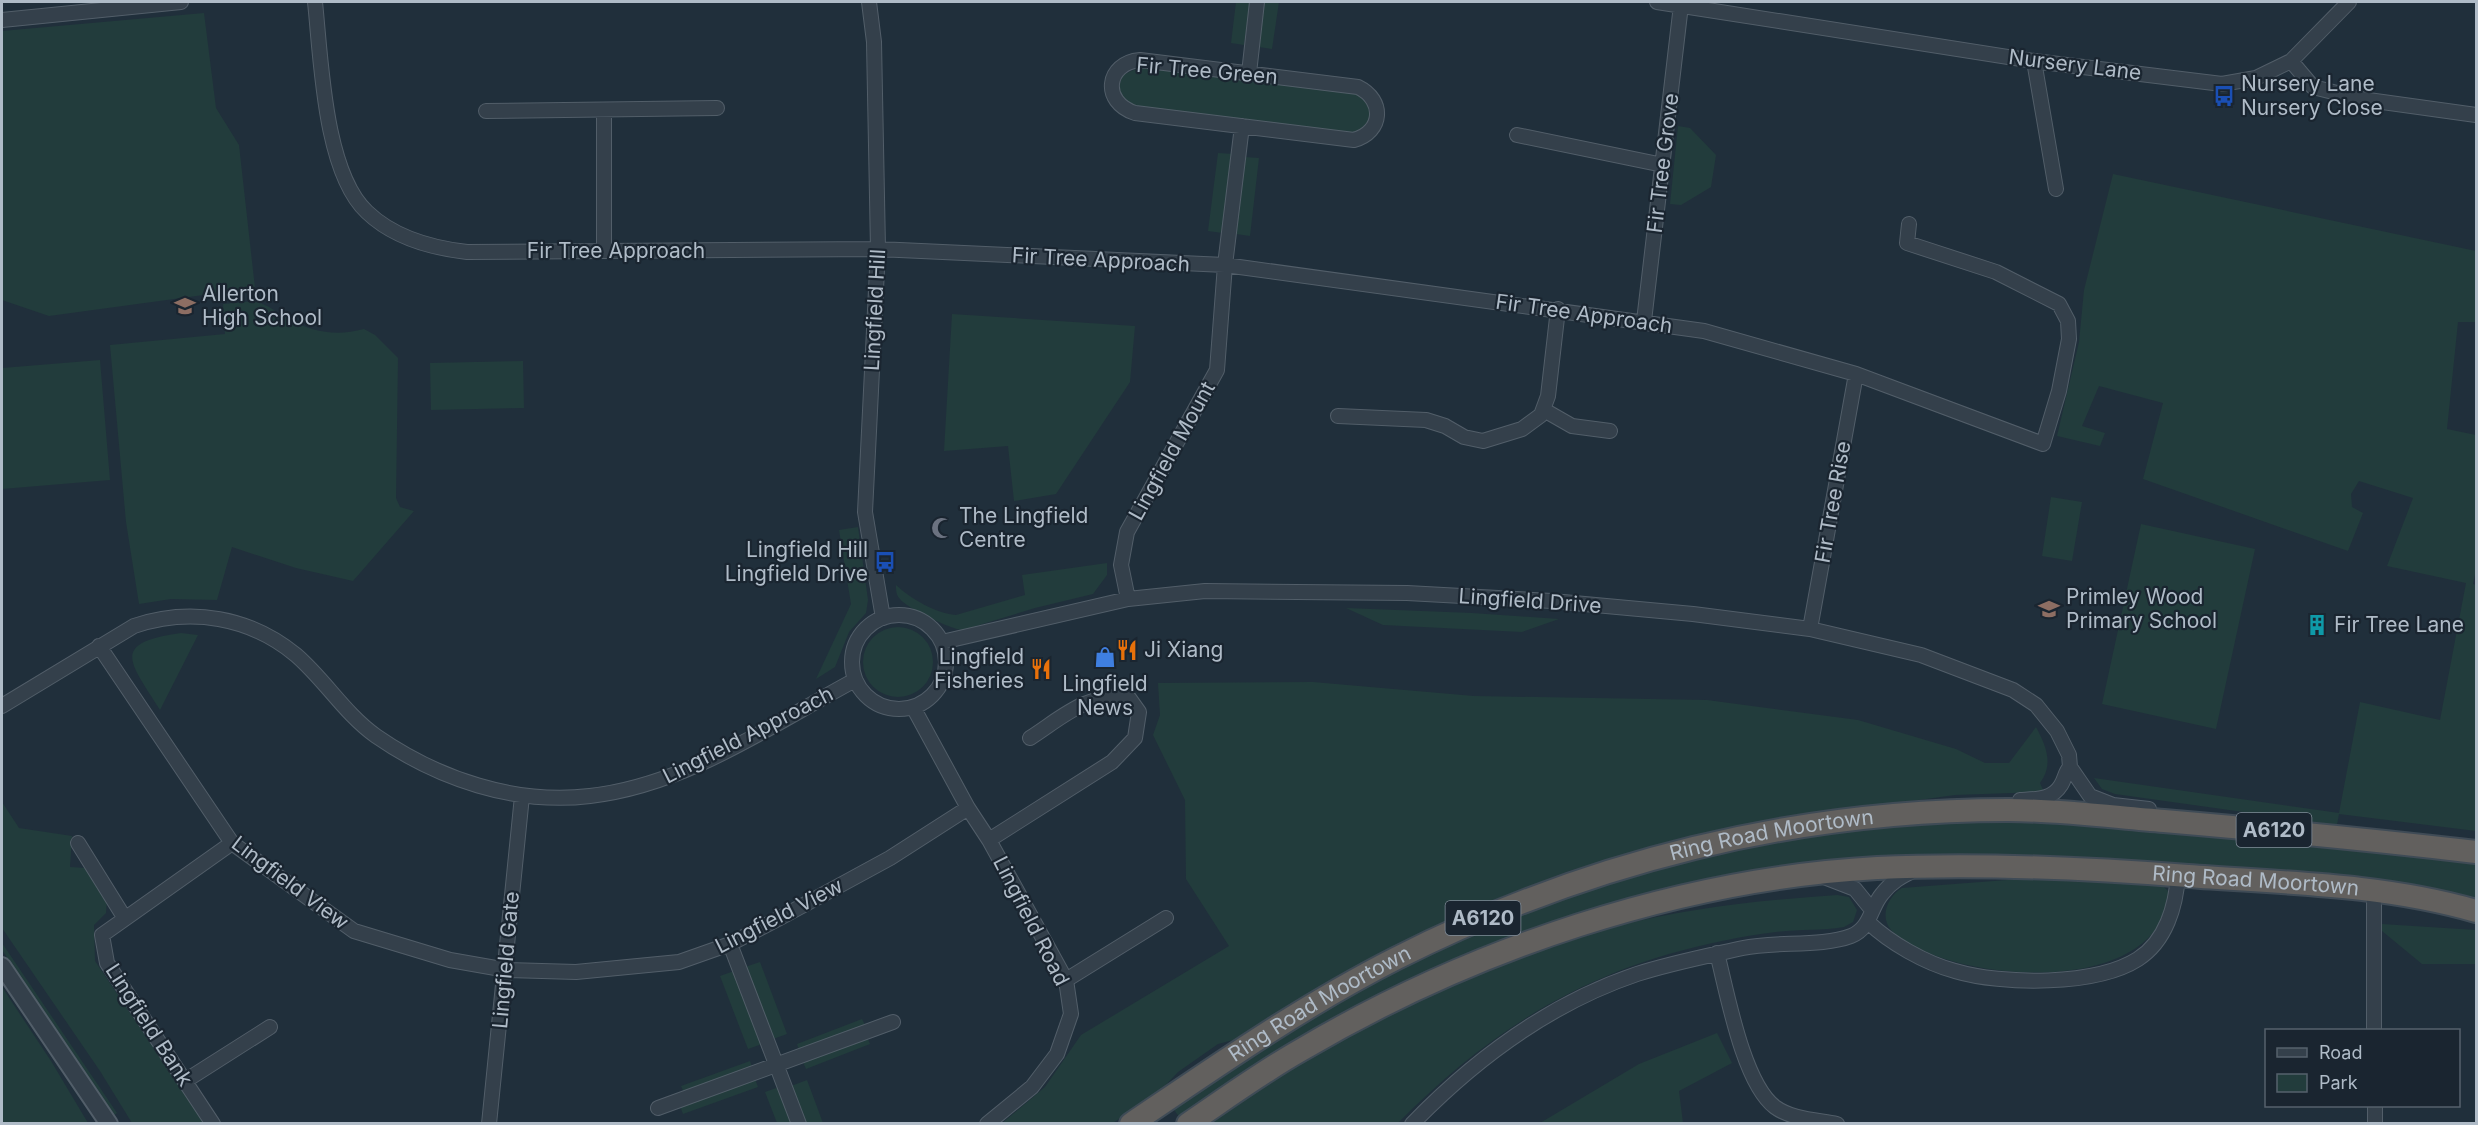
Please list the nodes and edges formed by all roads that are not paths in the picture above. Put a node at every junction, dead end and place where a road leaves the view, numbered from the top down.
1 (181, 2) edge
2 (315, 2) edge
3 (869, 2) edge
4 (1257, 2) edge
5 (1658, 2) edge
6 (2349, 2) edge
7 (1681, 5) junction
8 (2, 20) edge
9 (2034, 61) junction
10 (2291, 61) junction
11 (1248, 73) junction
12 (717, 108) dead end
13 (486, 111) dead end
14 (604, 111) junction
15 (2476, 115) edge
16 (1242, 126) junction
17 (1517, 135) dead end
18 (1663, 165) junction
19 (2056, 189) dead end
20 (1909, 224) dead end
21 (878, 249) junction
22 (604, 251) junction
23 (1225, 265) junction
24 (1558, 309) junction
25 (1644, 321) junction
26 (1856, 374) junction
27 (1544, 410) junction
28 (1338, 416) dead end
29 (1610, 431) dead end
30 (1128, 599) junction
31 (883, 618) junction
32 (1810, 629) junction
33 (942, 642) junction
34 (99, 646) junction
35 (855, 680) junction
36 (2, 706) edge
37 (912, 707) junction
38 (1030, 738) dead end
39 (2070, 767) junction
40 (522, 796) junction
41 (968, 807) junction
42 (1877, 816) junction
43 (2297, 832) junction
44 (989, 840) junction
45 (78, 843) dead end
46 (232, 843) junction
47 (2476, 852) edge
48 (1919, 868) junction
49 (1817, 875) junction
50 (2178, 875) junction
51 (2373, 890) junction
52 (2476, 911) edge
53 (1870, 916) junction
54 (124, 917) junction
55 (1166, 918) dead end
56 (730, 944) junction
57 (1717, 954) junction
58 (2, 966) edge
59 (507, 970) junction
60 (1065, 980) junction
61 (893, 1022) dead end
62 (270, 1027) dead end
63 (2374, 1029) edge
64 (60, 1054) junction
65 (776, 1065) junction
66 (185, 1082) junction
67 (2375, 1107) edge
68 (658, 1108) dead end
69 (96, 1124) edge
70 (109, 1124) edge
71 (213, 1124) edge
72 (489, 1124) edge
73 (799, 1124) edge
74 (987, 1124) edge
75 (1131, 1124) edge
76 (1188, 1124) edge
77 (1412, 1124) edge
78 (1837, 1124) edge
79 (2375, 1124) edge

1 - 8 street
2 - 22 street, Fir Tree Approach
3 - 21 street, Lingfield Hill
4 - 11 street
5 - 7 street, Nursery Lane
6 - 10 street, Nursery Lane
7 - 9 street, Nursery Lane
7 - 18 street, Fir Tree Grove
9 - 10 street, Nursery Lane
9 - 19 street
10 - 15 street
11 - 16 street, Fir Tree Green
11 - 16 street, Fir Tree Green
12 - 14 street
13 - 14 street
14 - 22 street
16 - 23 street, Lingfield Mount
17 - 18 street
18 - 25 street, Fir Tree Grove
20 - 26 street, Fir Tree Approach
21 - 22 street, Fir Tree Approach
21 - 23 street, Fir Tree Approach
21 - 31 street, Lingfield Hill
23 - 24 street, Fir Tree Approach
23 - 30 street, Lingfield Mount
24 - 25 street, Fir Tree Approach
24 - 27 street
25 - 26 street, Fir Tree Approach
26 - 32 street, Fir Tree Rise
27 - 28 street
27 - 29 street
30 - 32 street, Lingfield Drive
30 - 33 street, Lingfield Drive
31 - 33 street
31 - 35 street
32 - 39 street, Lingfield Drive
33 - 37 street
34 - 36 street, Lingfield Approach
34 - 40 street, Lingfield Approach
34 - 46 street, Lingfield View
35 - 37 street
35 - 40 street, Lingfield Approach
37 - 41 street, Lingfield Road
38 - 44 street
39 - 42 street
39 - 43 street, Lingfield Drive
40 - 59 street, Lingfield Gate
41 - 44 street, Lingfield Road
41 - 56 street, Lingfield View
42 - 43 highway, Ring Road Moortown / A6120
42 - 75 highway, Ring Road Moortown / A6120
43 - 47 highway, Ring Road Moortown / A6120
44 - 60 street, Lingfield Road
45 - 54 street
46 - 54 street, Lingfield Bank
46 - 59 street, Lingfield View
48 - 49 highway, Ring Road Moortown / A6120
48 - 50 highway, Ring Road Moortown / A6120
48 - 53 street
49 - 53 street
49 - 76 highway, Ring Road Moortown / A6120
50 - 51 highway, Ring Road Moortown / A6120
50 - 53 street
51 - 52 highway, Ring Road Moortown / A6120
51 - 63 street
53 - 57 street
54 - 66 street, Lingfield Bank
55 - 60 street
56 - 59 street, Lingfield View
56 - 65 street
57 - 77 street
57 - 78 street
58 - 64 street
59 - 72 street, Lingfield Gate
60 - 74 street, Lingfield Road
61 - 65 street
62 - 66 street
64 - 69 street
64 - 70 street
65 - 68 street
65 - 73 street
66 - 71 street, Lingfield Bank
67 - 79 street

